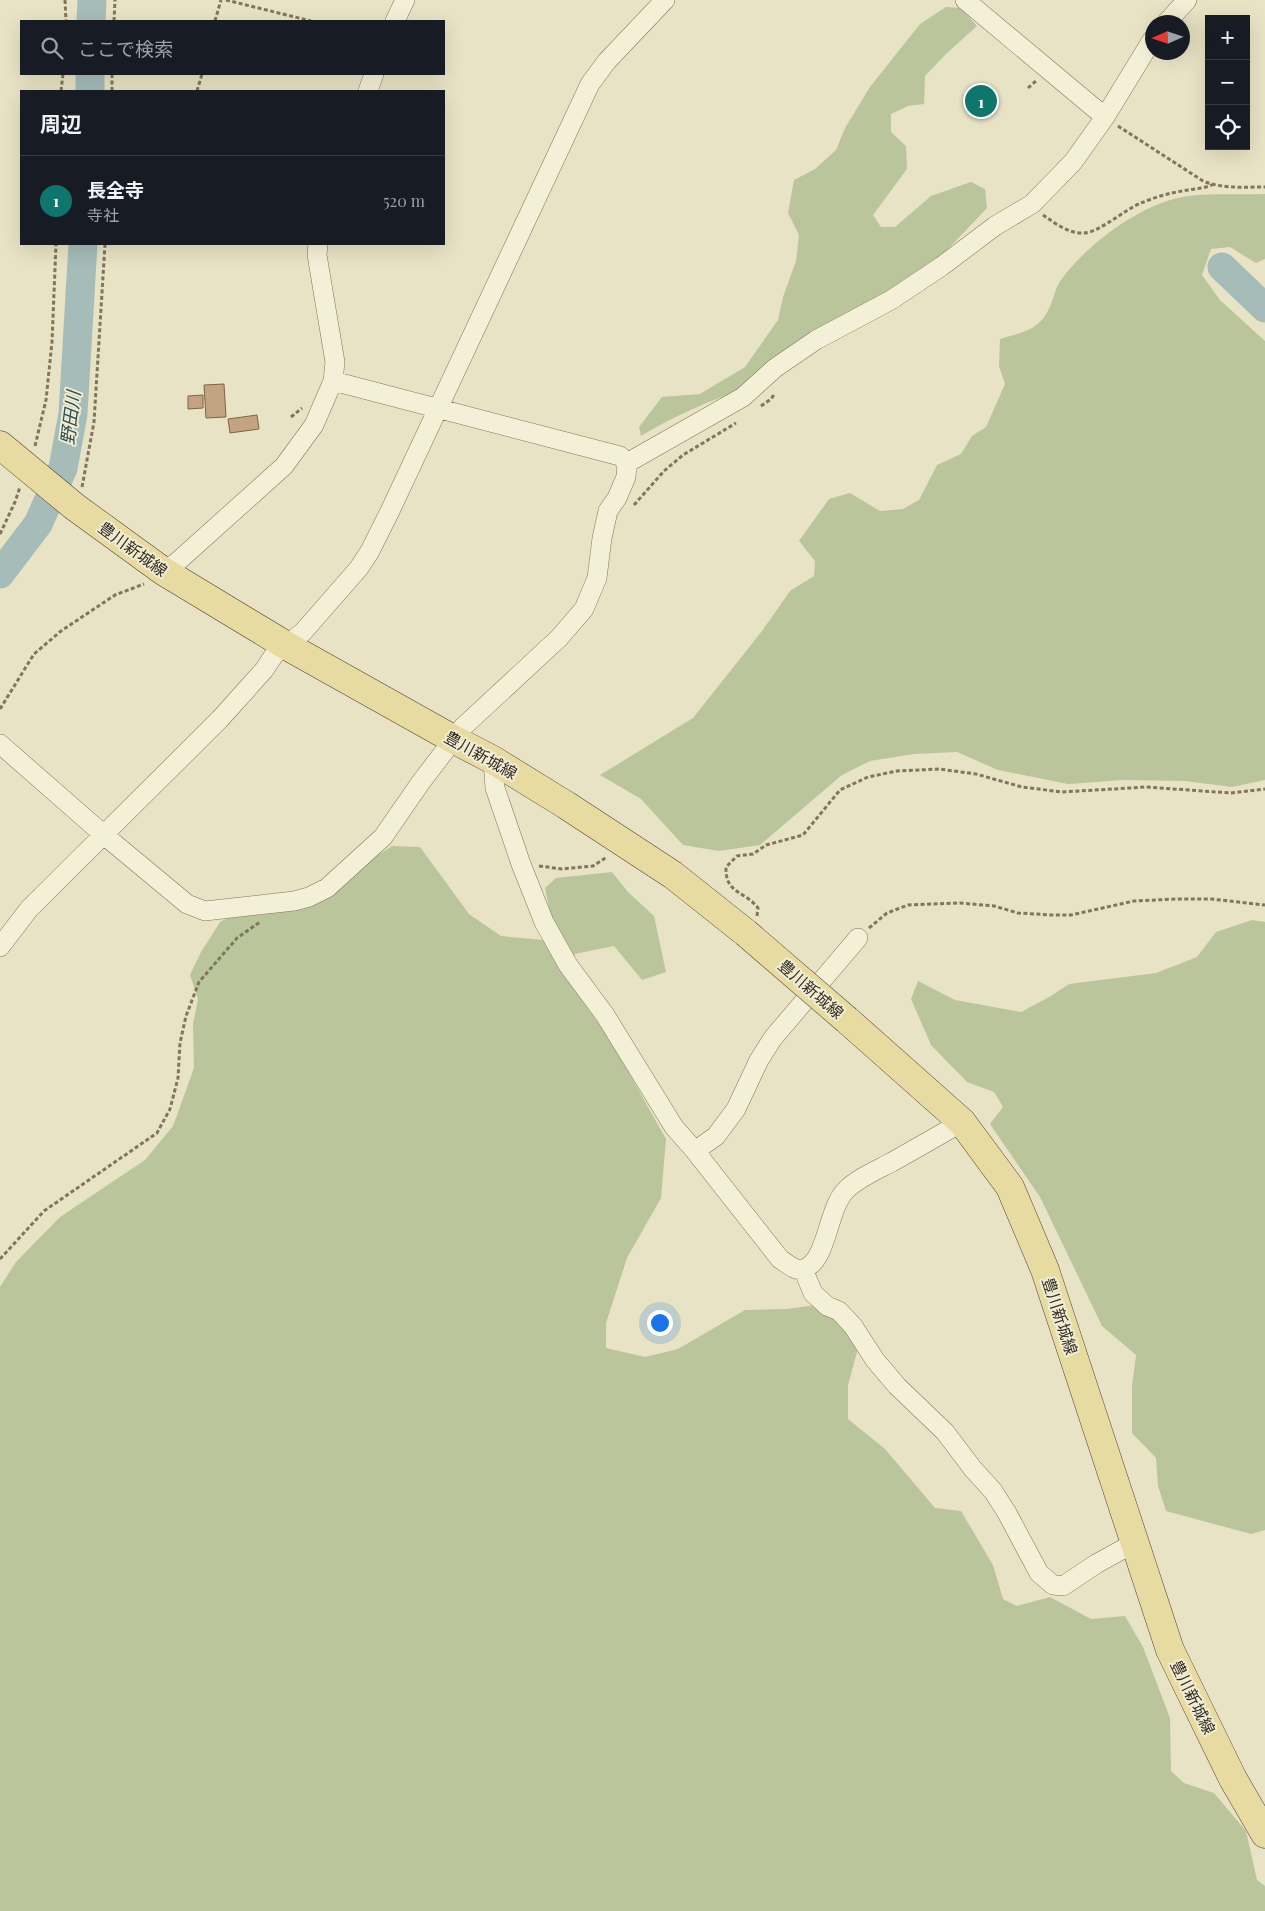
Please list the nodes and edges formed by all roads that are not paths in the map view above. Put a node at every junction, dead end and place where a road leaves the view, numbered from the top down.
1 (405, 0) edge
2 (665, 0) edge
3 (965, 0) edge
4 (1187, 0) edge
5 (1173, 15) edge
6 (396, 20) edge
7 (1145, 51) edge
8 (374, 75) edge
9 (368, 90) edge
10 (1105, 117) junction
11 (318, 245) edge
12 (333, 381) junction
13 (437, 410) junction
14 (0, 446) edge
15 (627, 463) junction
16 (163, 571) junction
17 (287, 646) junction
18 (452, 739) junction
19 (0, 744) edge
20 (493, 760) junction
21 (104, 835) junction
22 (858, 938) road end
23 (0, 947) edge
24 (962, 1122) junction
25 (695, 1151) junction
26 (804, 1269) junction
27 (1134, 1543) junction
28 (1265, 1834) edge

1 - 6 street
2 - 13 street
3 - 10 street
4 - 5 street
7 - 10 street
8 - 9 street
10 - 15 street
11 - 12 street
12 - 13 street
12 - 16 street
13 - 15 street
13 - 17 street
14 - 16 main road, 豊川新城線
15 - 18 street
16 - 17 main road, 豊川新城線
17 - 18 main road, 豊川新城線
17 - 21 street
18 - 20 main road, 豊川新城線
18 - 21 street
19 - 21 street
20 - 24 main road, 豊川新城線, bridge
20 - 25 street
21 - 23 street
22 - 25 street
24 - 26 street
24 - 27 main road, 豊川新城線
25 - 26 street
26 - 27 street
27 - 28 main road, 豊川新城線

